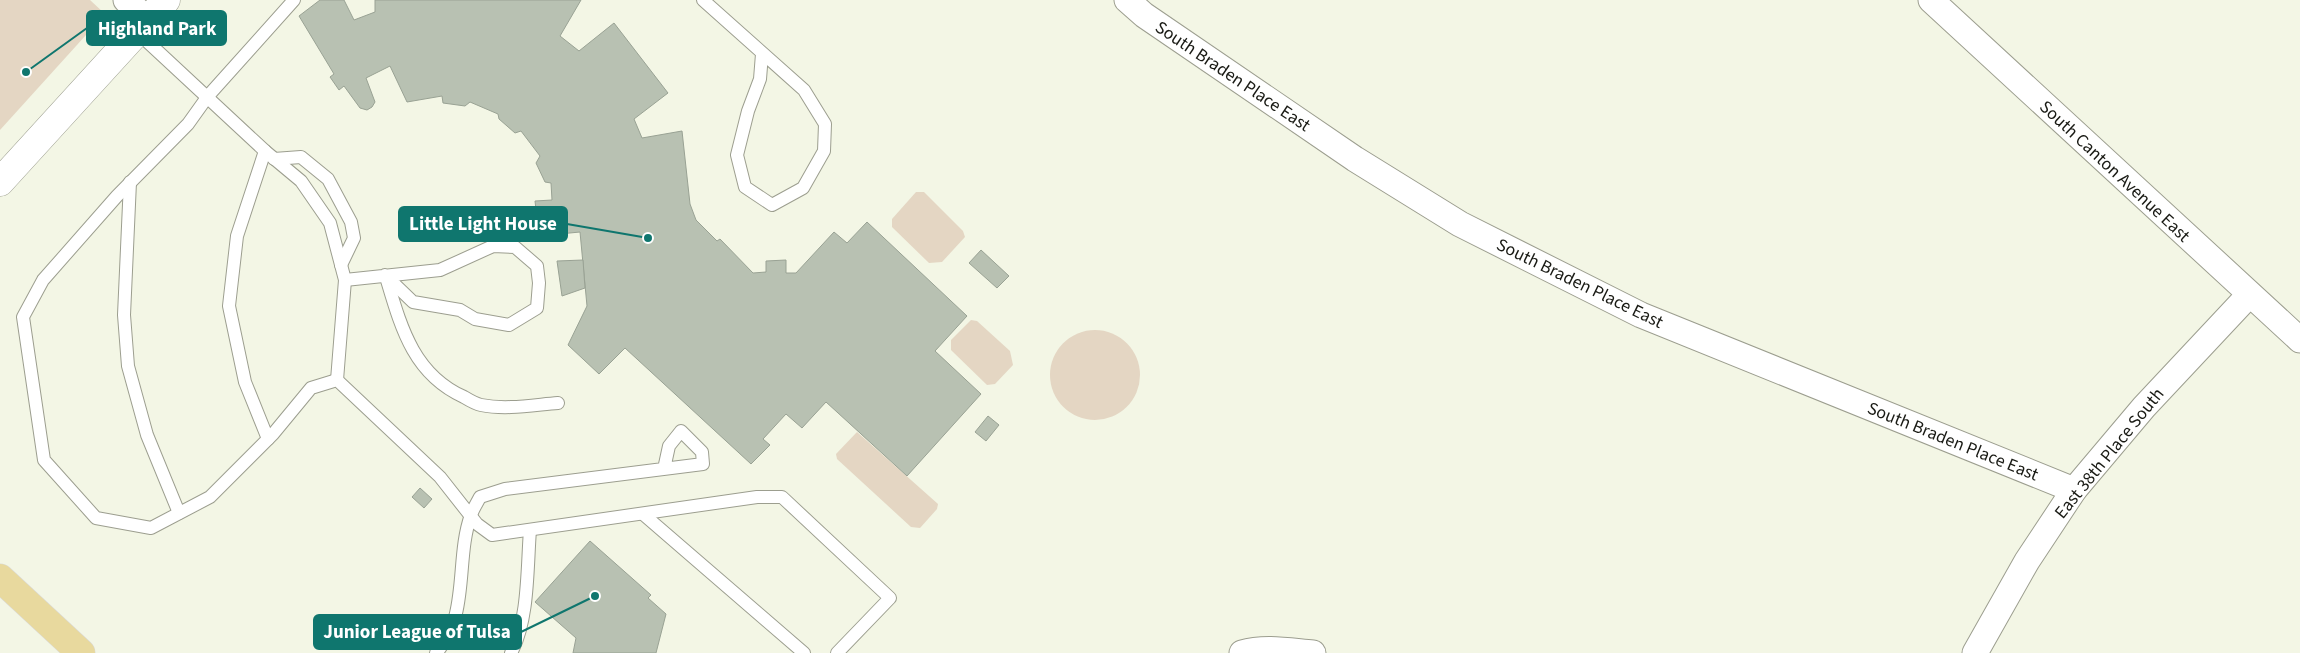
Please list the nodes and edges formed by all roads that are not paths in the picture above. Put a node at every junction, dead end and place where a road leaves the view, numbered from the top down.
1 (126, 0) edge
2 (166, 0) edge
3 (294, 0) edge
4 (703, 0) edge
5 (1127, 0) edge
6 (1931, 0) edge
7 (142, 26) junction
8 (762, 54) junction
9 (208, 96) junction
10 (269, 155) junction
11 (0, 182) edge
12 (130, 182) junction
13 (341, 265) junction
14 (385, 275) junction
15 (345, 280) junction
16 (2249, 295) junction
17 (2300, 340) edge
18 (337, 380) junction
19 (558, 403) dead end
20 (268, 439) junction
21 (664, 469) dead end
22 (2074, 490) junction
23 (179, 513) junction
24 (643, 514) junction
25 (471, 516) junction
26 (530, 530) junction
27 (0, 578) edge
28 (1247, 652) edge
29 (81, 653) edge
30 (436, 653) edge
31 (511, 653) edge
32 (804, 653) edge
33 (837, 653) edge
34 (1313, 653) edge
35 (1975, 653) edge

1 - 7 street
2 - 7 street
3 - 9 lane
4 - 8 lane
5 - 22 street, South Braden Place East
6 - 16 street, South Canton Avenue East
7 - 9 lane
7 - 11 street
8 - 8 lane
9 - 10 lane
9 - 12 lane
10 - 13 lane
10 - 13 lane
10 - 20 lane
12 - 23 lane
12 - 23 lane
13 - 15 lane
14 - 14 lane
14 - 15 lane
14 - 19 lane
15 - 18 lane
16 - 17 street, South Canton Avenue East
16 - 22 street, East 38th Place South
18 - 20 lane
18 - 25 lane
20 - 23 lane
21 - 25 lane
22 - 35 street, East 38th Place South
24 - 26 lane
24 - 32 lane
24 - 33 lane
25 - 26 lane
25 - 30 lane
26 - 31 lane
27 - 29 main road
28 - 34 street

